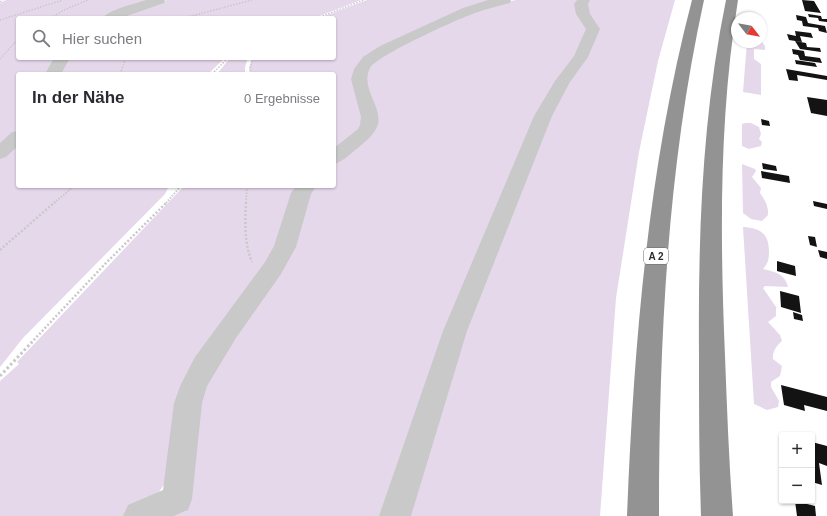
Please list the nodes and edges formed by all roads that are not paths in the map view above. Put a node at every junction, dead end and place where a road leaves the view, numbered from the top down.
1 (159, 0) edge
2 (505, 0) edge
3 (584, 0) edge
4 (698, 0) edge
5 (732, 0) edge
6 (114, 16) edge
7 (61, 60) edge
8 (54, 72) edge
9 (16, 138) edge
10 (0, 152) edge
11 (336, 156) edge
12 (305, 188) edge
13 (139, 516) edge
14 (395, 516) edge
15 (643, 516) edge
16 (717, 516) edge

1 - 6 lane
2 - 11 lane
3 - 14 lane
4 - 15 highway, A 2
5 - 16 highway
7 - 8 lane
9 - 10 lane
12 - 13 lane

